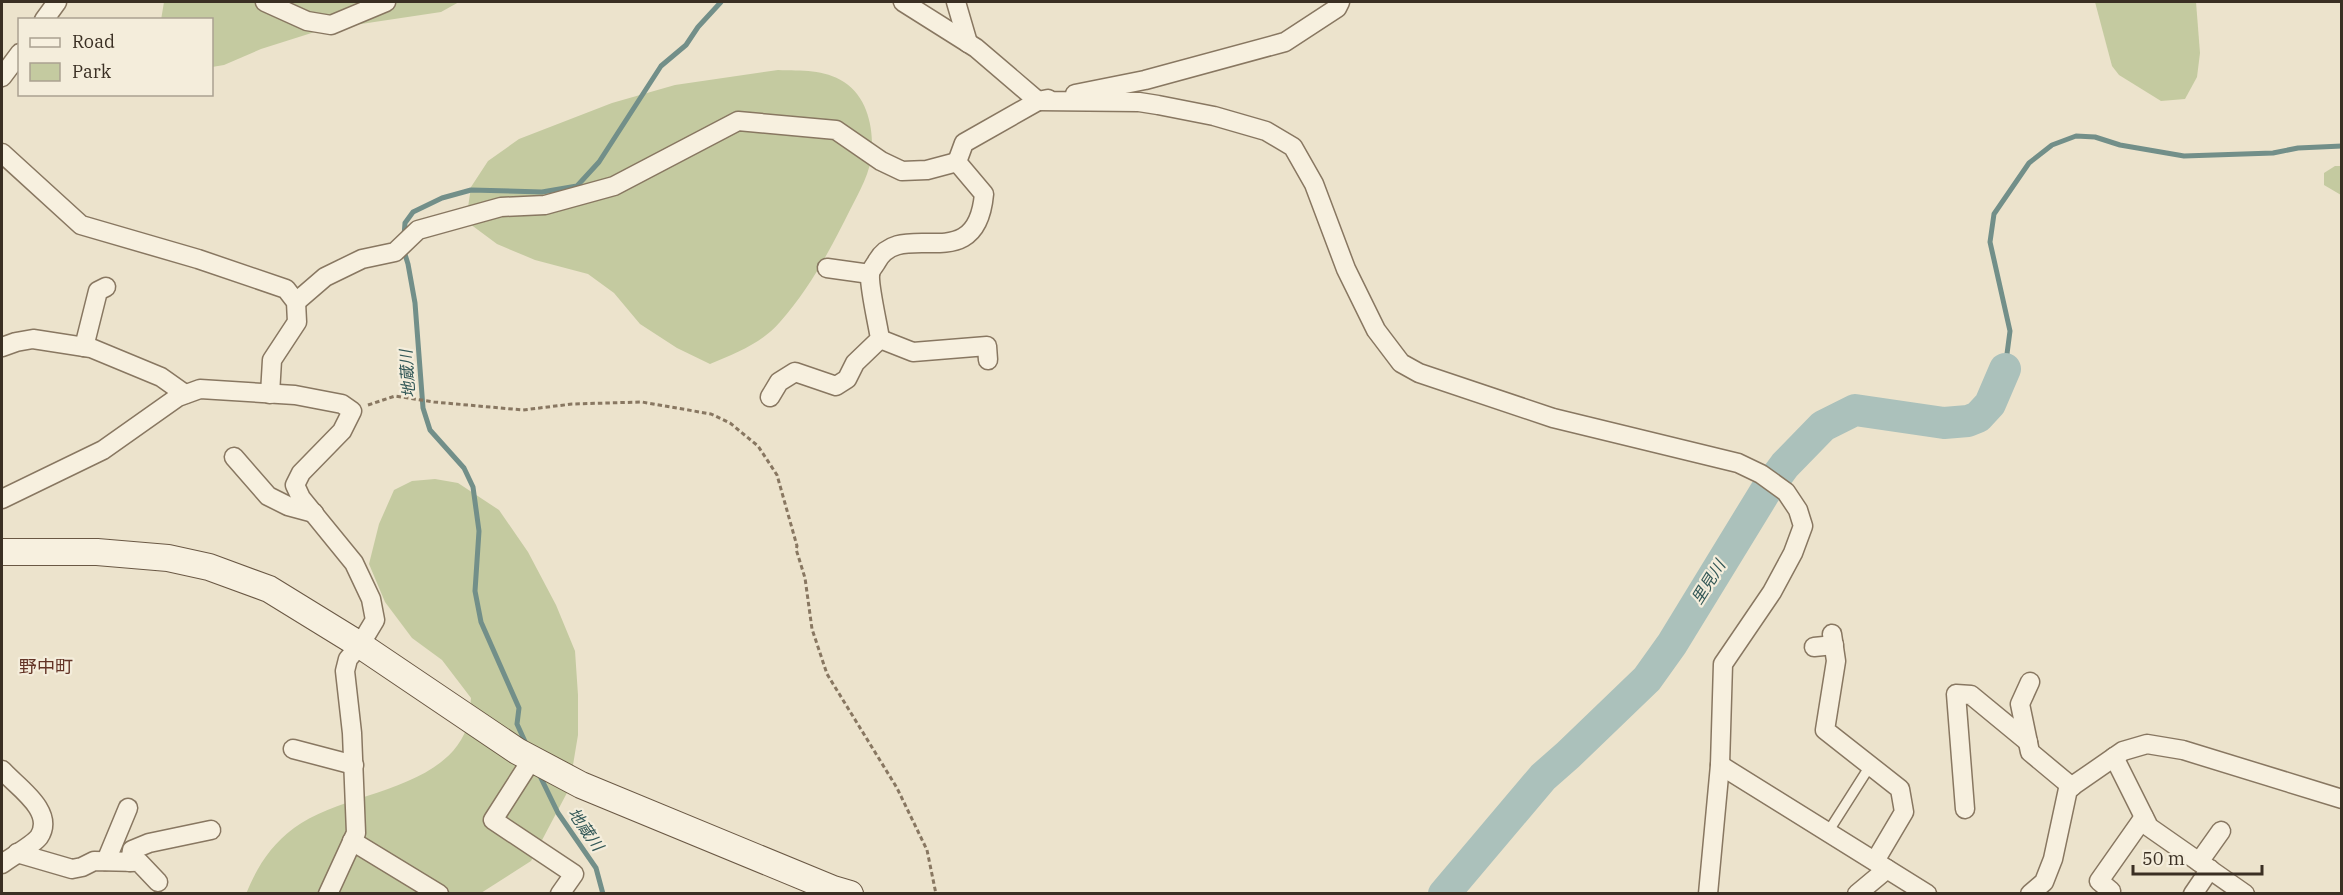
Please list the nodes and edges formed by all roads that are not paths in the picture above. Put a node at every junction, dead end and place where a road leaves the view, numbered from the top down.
1 (57, 2) edge
2 (265, 2) edge
3 (386, 2) edge
4 (903, 2) edge
5 (956, 2) edge
6 (1340, 2) edge
7 (45, 18) edge
8 (968, 43) junction
9 (18, 56) edge
10 (2, 77) edge
11 (1038, 101) junction
12 (2, 153) edge
13 (957, 162) junction
14 (827, 268) dead end
15 (870, 274) junction
16 (106, 287) dead end
17 (296, 302) junction
18 (880, 339) junction
19 (2, 347) edge
20 (84, 347) junction
21 (988, 360) dead end
22 (185, 394) junction
23 (270, 394) junction
24 (770, 397) dead end
25 (234, 457) dead end
26 (2, 498) edge
27 (314, 513) junction
28 (2, 552) edge
29 (360, 645) junction
30 (1814, 647) dead end
31 (2030, 682) dead end
32 (2028, 742) junction
33 (293, 749) dead end
34 (2114, 757) junction
35 (532, 759) junction
36 (354, 765) junction
37 (1720, 765) junction
38 (1870, 766) junction
39 (2, 770) edge
40 (2072, 787) junction
41 (2342, 799) edge
42 (128, 808) dead end
43 (1965, 809) dead end
44 (2144, 817) junction
45 (212, 830) dead end
46 (2221, 831) dead end
47 (1828, 832) junction
48 (352, 841) junction
49 (17, 853) junction
50 (106, 861) junction
51 (130, 862) junction
52 (2, 864) edge
53 (1881, 865) junction
54 (2204, 865) junction
55 (2098, 881) dead end
56 (158, 882) dead end
57 (328, 894) edge
58 (439, 894) edge
59 (560, 894) edge
60 (850, 894) edge
61 (1708, 894) edge
62 (1857, 894) edge
63 (1928, 894) edge
64 (2030, 894) edge
65 (2193, 894) edge
66 (2245, 894) edge

1 - 7 street
2 - 3 street
4 - 8 street
5 - 8 street
6 - 11 street
8 - 11 street
9 - 10 street
11 - 13 street
11 - 37 street
12 - 17 street
13 - 15 street
13 - 17 street
14 - 15 street
15 - 18 street
16 - 20 street
17 - 23 street
18 - 21 street
18 - 24 street
19 - 20 street
20 - 22 street
22 - 23 street
22 - 26 street
23 - 27 street
25 - 27 street
27 - 29 street
28 - 29 street
29 - 35 street
29 - 36 street
30 - 38 street
31 - 32 street
32 - 40 street
32 - 43 street
33 - 36 street
34 - 40 street
34 - 41 street
34 - 44 street
35 - 59 street
35 - 60 street
36 - 48 street
37 - 47 street
37 - 61 street
38 - 47 lane
38 - 53 street
39 - 49 street
40 - 64 street
42 - 50 street
44 - 54 street
44 - 55 street
45 - 51 street
46 - 54 street
47 - 53 street
48 - 57 street
48 - 58 street
49 - 50 street
49 - 52 street
50 - 51 street
51 - 56 street
53 - 62 street
53 - 63 street
54 - 65 street
54 - 66 street

